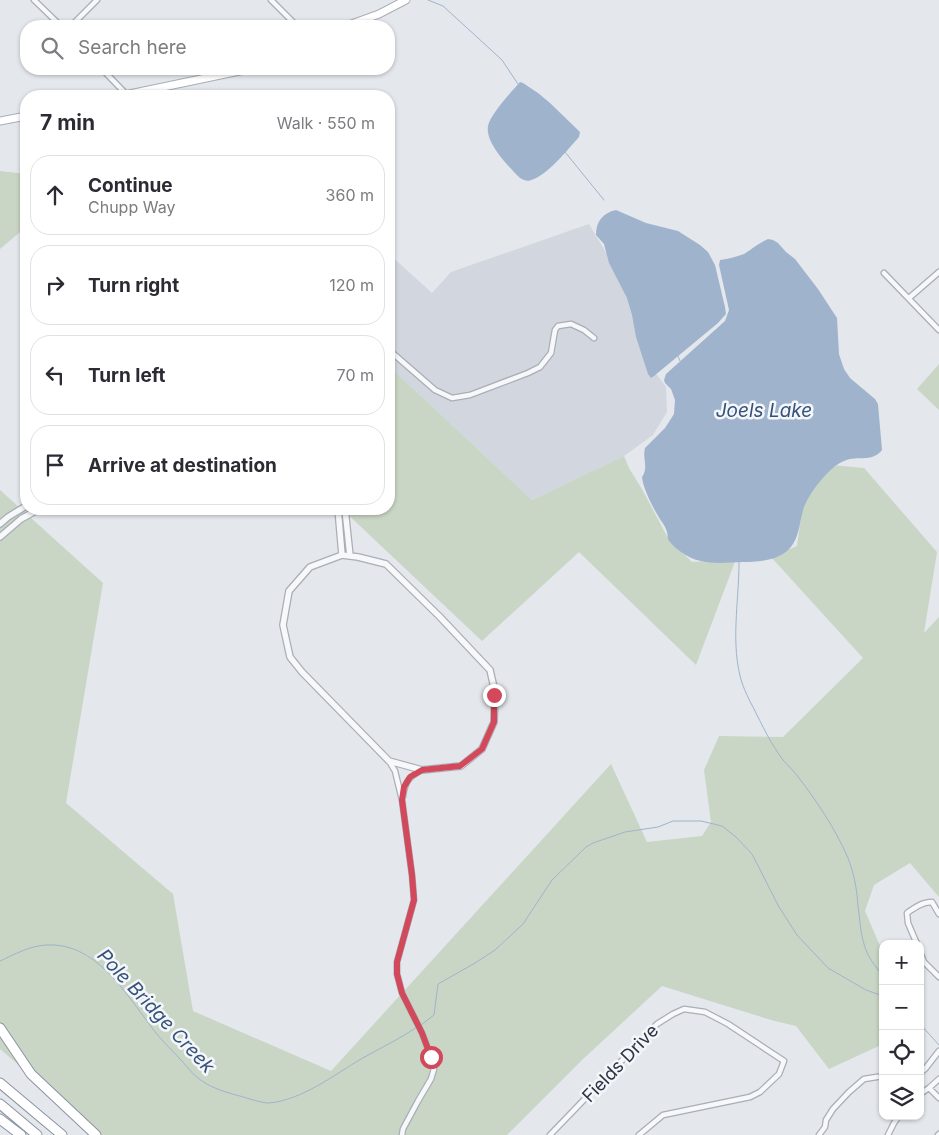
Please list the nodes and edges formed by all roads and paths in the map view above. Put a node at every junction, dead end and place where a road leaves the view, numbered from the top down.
1 (34, 0) edge
2 (97, 0) edge
3 (271, 0) edge
4 (406, 0) edge
5 (55, 20) edge
6 (77, 20) edge
7 (291, 20) edge
8 (362, 20) edge
9 (107, 75) edge
10 (222, 75) edge
11 (121, 90) edge
12 (153, 90) edge
13 (20, 117) edge
14 (0, 121) edge
15 (939, 272) edge
16 (884, 273) dead end
17 (909, 298) junction
18 (939, 330) edge
19 (594, 338) dead end
20 (395, 355) edge
21 (20, 510) edge
22 (28, 515) edge
23 (339, 515) edge
24 (346, 515) edge
25 (0, 524) edge
26 (0, 537) edge
27 (342, 555) junction
28 (350, 556) junction
29 (389, 762) junction
30 (422, 770) junction
31 (402, 800) junction
32 (939, 914) edge
33 (915, 940) edge
34 (924, 962) edge
35 (939, 977) edge
36 (0, 1028) edge
37 (939, 1051) edge
38 (924, 1071) edge
39 (879, 1077) edge
40 (939, 1079) edge
41 (0, 1083) edge
42 (929, 1088) junction
43 (924, 1091) edge
44 (939, 1098) edge
45 (0, 1104) edge
46 (0, 1119) edge
47 (896, 1120) edge
48 (21, 1135) edge
49 (37, 1135) edge
50 (62, 1135) edge
51 (96, 1135) edge
52 (402, 1135) edge
53 (550, 1135) edge
54 (639, 1135) edge
55 (819, 1135) edge
56 (888, 1135) edge

1 - 5 street
2 - 6 street
3 - 7 street
4 - 8 main road
9 - 11 street
10 - 12 main road
13 - 14 main road
15 - 17 street
16 - 17 street
17 - 18 street
19 - 20 street
21 - 25 street
22 - 26 street
23 - 27 street
24 - 28 street
27 - 28 street
27 - 29 street
28 - 30 street
29 - 30 street
29 - 31 street
30 - 31 street
31 - 52 street
32 - 33 street
34 - 35 street
36 - 51 highway
37 - 38 street
39 - 55 street
40 - 42 street
41 - 50 highway
42 - 43 street
42 - 44 street
45 - 49 highway
46 - 48 highway
47 - 56 street
53 - 54 street, Fields Drive

